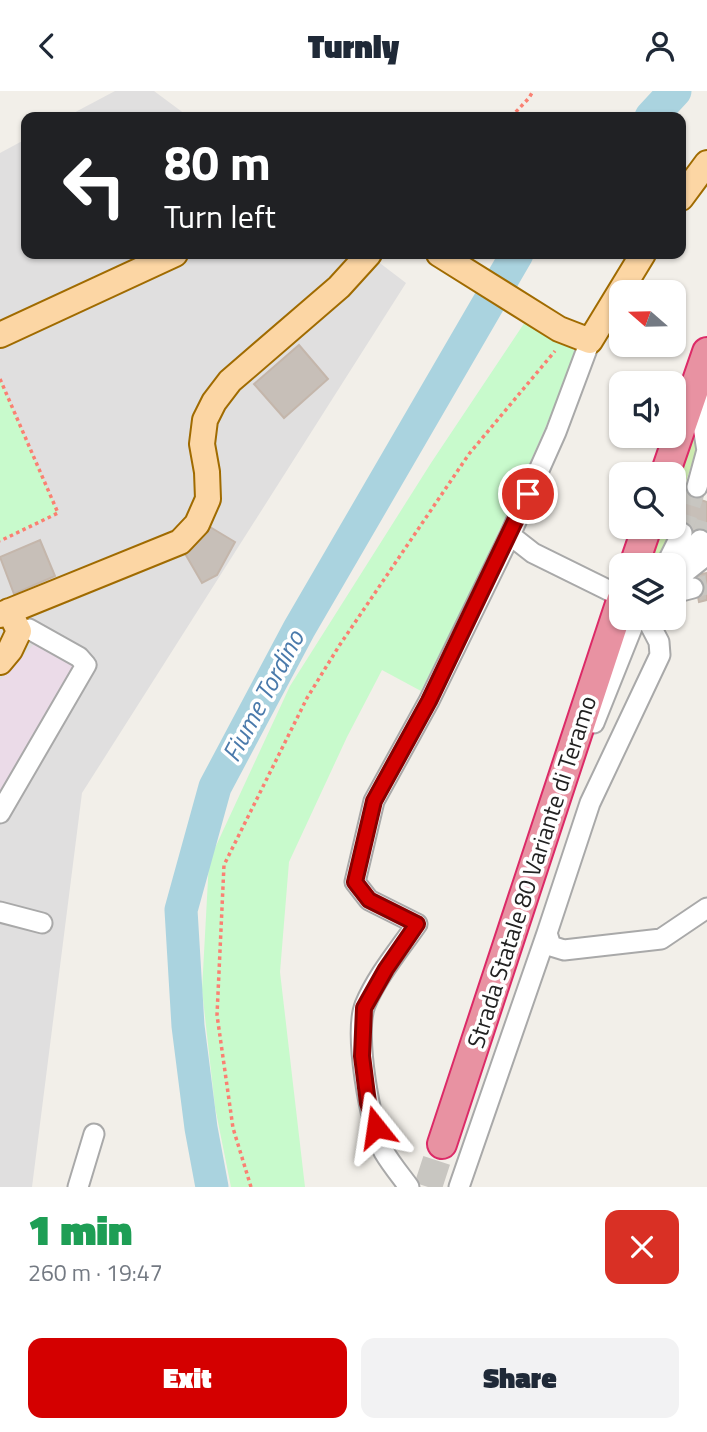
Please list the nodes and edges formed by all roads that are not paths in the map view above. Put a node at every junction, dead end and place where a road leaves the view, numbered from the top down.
1 (707, 163) edge
2 (686, 191) edge
3 (165, 259) edge
4 (364, 259) edge
5 (447, 259) edge
6 (639, 259) edge
7 (572, 334) junction
8 (0, 335) edge
9 (707, 352) edge
10 (696, 384) junction
11 (707, 451) edge
12 (669, 462) edge
13 (697, 487) tunnel mouth
14 (510, 535) junction
15 (696, 543) tunnel mouth
16 (686, 560) edge
17 (609, 592) edge
18 (9, 619) edge
19 (609, 620) edge
20 (638, 630) edge
21 (649, 630) edge
22 (0, 663) edge
23 (562, 779) junction
24 (0, 813) edge
25 (707, 908) edge
26 (0, 912) edge
27 (42, 923) dead end
28 (547, 933) junction
29 (94, 1134) dead end
30 (442, 1144) tunnel mouth
31 (78, 1187) edge
32 (409, 1187) edge
33 (459, 1187) edge

1 - 2 main road
3 - 8 main road
4 - 18 main road
5 - 7 main road
6 - 7 main road
7 - 14 street
9 - 10 highway
10 - 11 street
10 - 12 highway
11 - 13 street
14 - 17 street
14 - 32 street
15 - 16 street
18 - 22 main road
18 - 24 street
19 - 23 highway, Strada Statale 80 Variante di Teramo
20 - 23 street
21 - 28 street
23 - 30 highway, Strada Statale 80 Variante di Teramo
25 - 28 street
26 - 27 street
28 - 33 street
29 - 31 street

